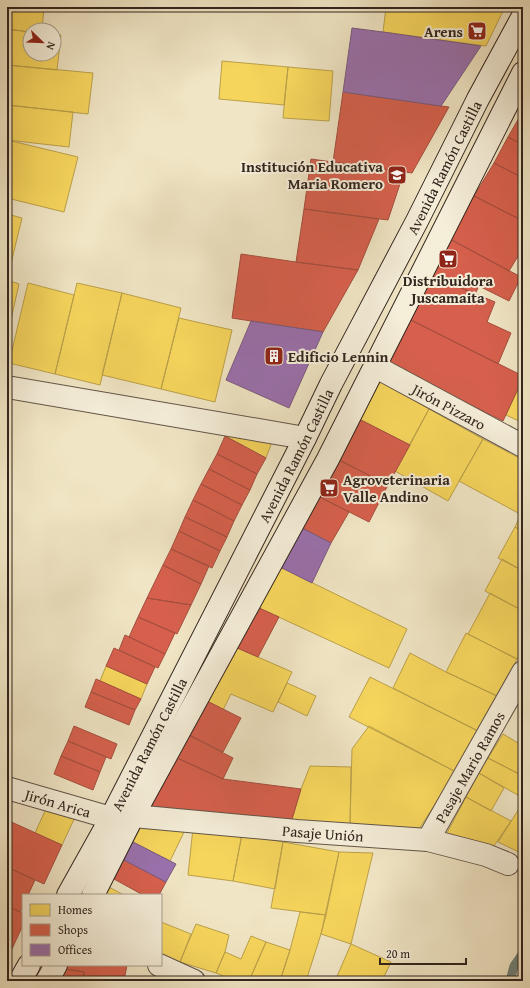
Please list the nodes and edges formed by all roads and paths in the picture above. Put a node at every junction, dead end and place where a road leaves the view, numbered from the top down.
1 (523, 16) edge
2 (523, 73) edge
3 (376, 367) junction
4 (7, 388) edge
5 (305, 438) junction
6 (523, 446) edge
7 (523, 672) edge
8 (7, 788) edge
9 (134, 816) junction
10 (110, 818) junction
11 (428, 840) junction
12 (508, 864) dead end
13 (69, 894) edge
14 (94, 894) edge
15 (28, 966) edge
16 (55, 966) edge
17 (161, 966) edge
18 (20, 981) edge
19 (47, 981) edge
20 (194, 981) edge

1 - 5 street, Avenida Ramón Castilla
2 - 3 street, Avenida Ramón Castilla
3 - 6 street, Jirón Pizzaro
3 - 9 street, Avenida Ramón Castilla
4 - 5 street
5 - 10 street, Avenida Ramón Castilla
7 - 11 street, Pasaje Mario Ramos
8 - 10 street, Jirón Arica
9 - 10 street, Jirón Arica
9 - 11 street, Pasaje Unión
9 - 14 street, Avenida Ramón Castilla
10 - 13 street, Avenida Ramón Castilla
11 - 12 street, Pasaje Unión
15 - 18 street
16 - 19 street
17 - 20 street

